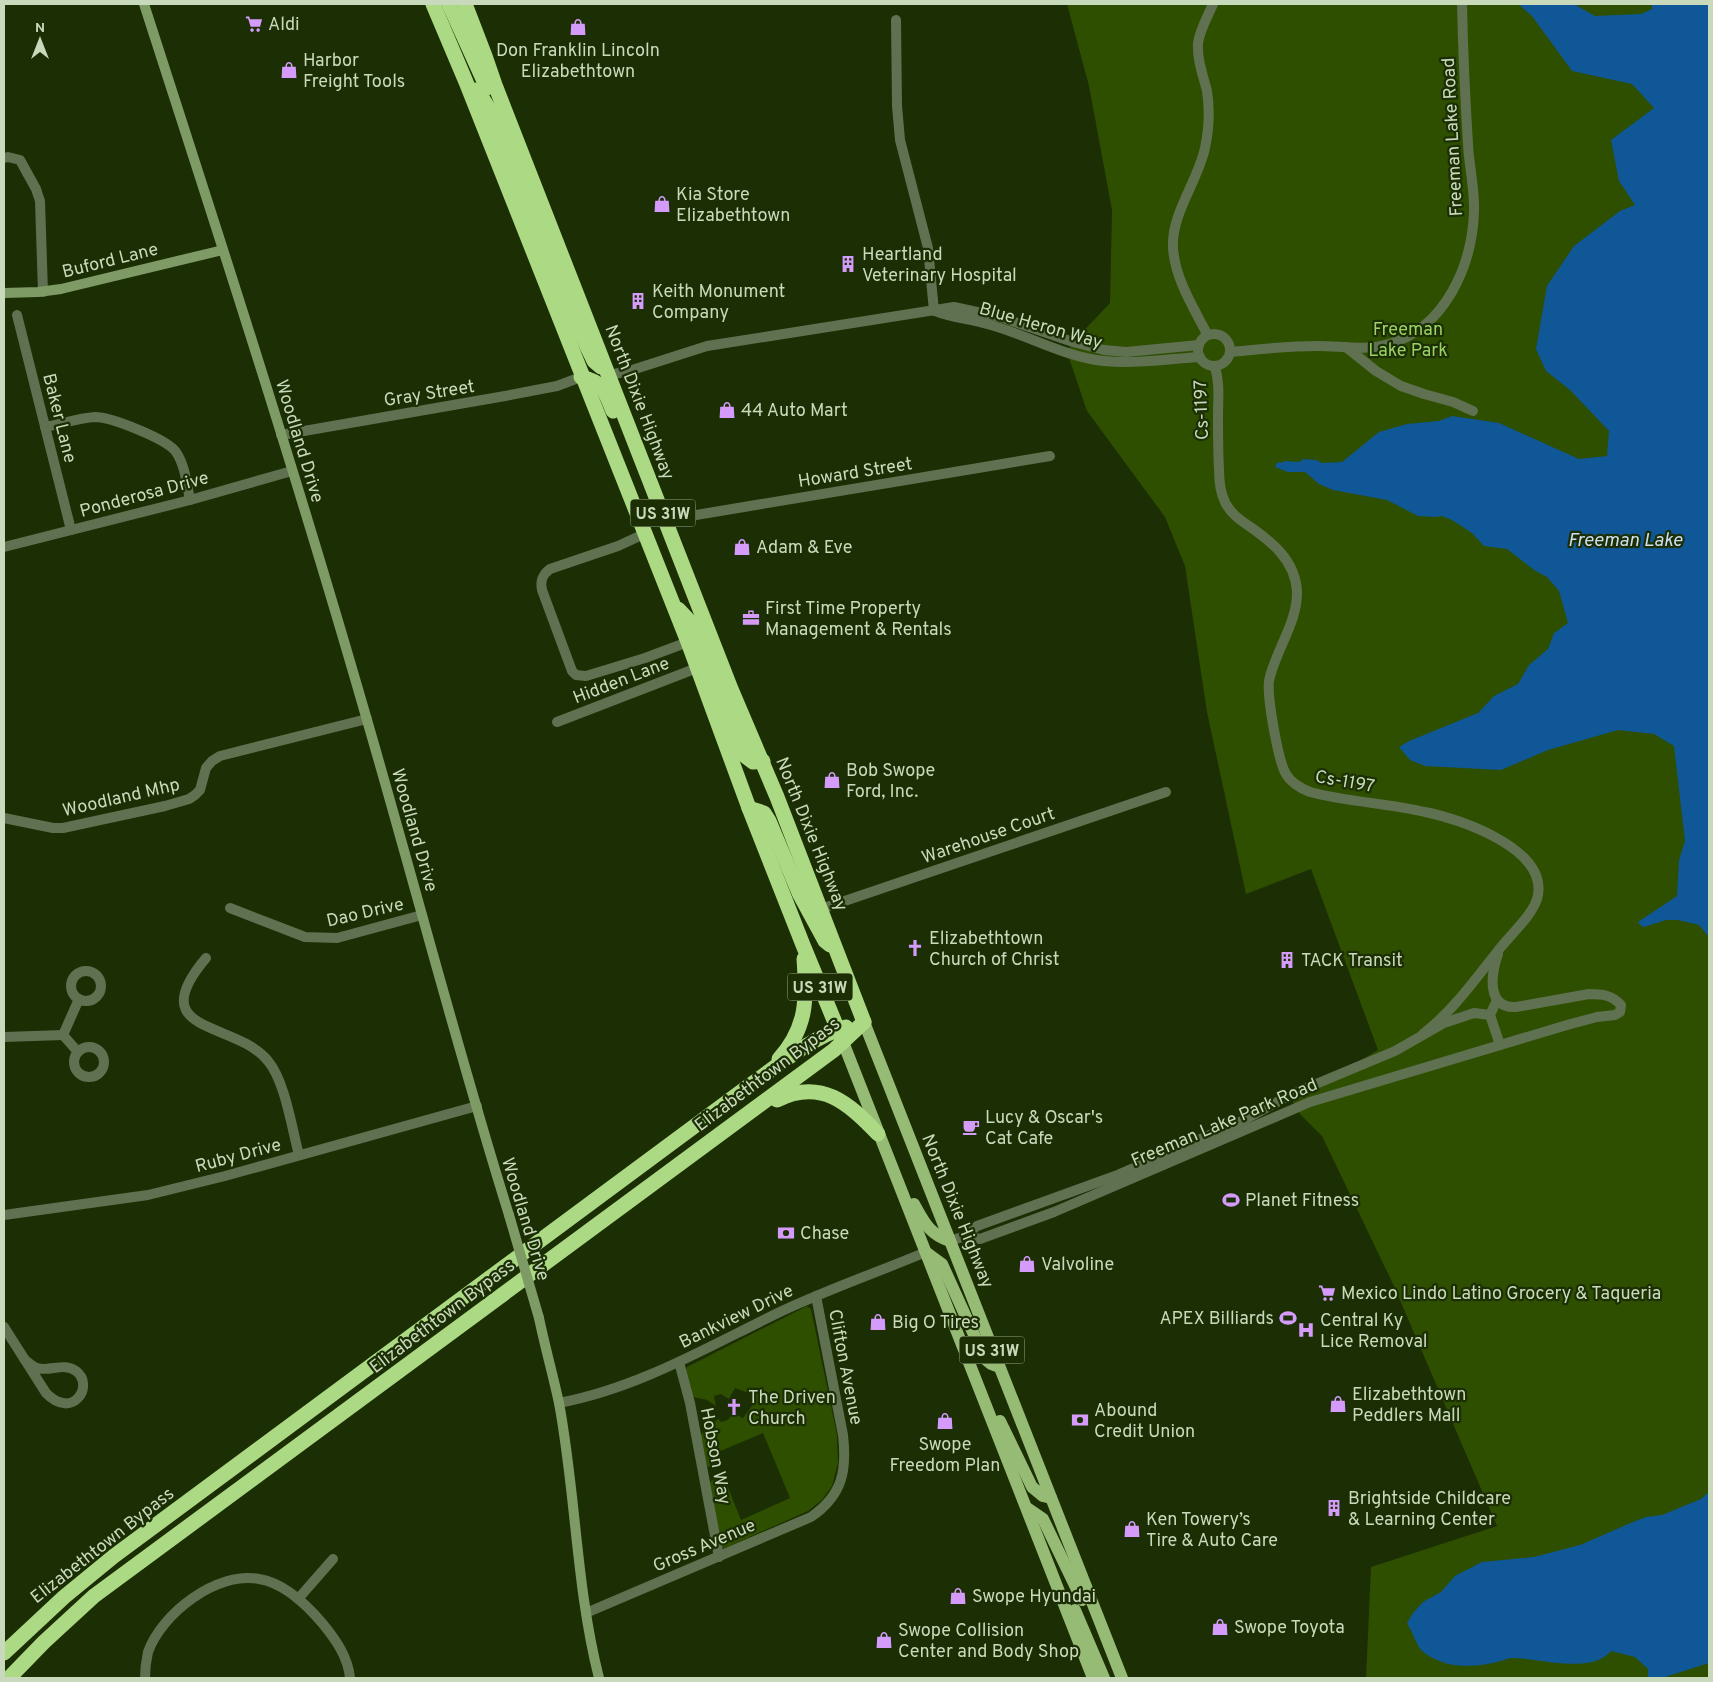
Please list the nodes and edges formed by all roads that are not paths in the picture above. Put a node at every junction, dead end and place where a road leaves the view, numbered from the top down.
1 (144, 4) edge
2 (433, 4) edge
3 (449, 4) edge
4 (465, 4) edge
5 (1213, 4) edge
6 (1462, 4) edge
7 (896, 20) dead end
8 (466, 82) junction
9 (510, 125) junction
10 (4, 158) edge
11 (223, 250) junction
12 (43, 292) junction
13 (4, 293) edge
14 (934, 311) junction
15 (16, 315) dead end
16 (1206, 336) junction
17 (1199, 345) junction
18 (1346, 347) junction
19 (1230, 352) junction
20 (1200, 357) junction
21 (1215, 367) junction
22 (610, 375) junction
23 (582, 377) junction
24 (1473, 411) dead end
25 (46, 427) junction
26 (281, 435) junction
27 (1050, 456) dead end
28 (292, 471) junction
29 (190, 500) junction
30 (666, 520) junction
31 (71, 530) junction
32 (644, 534) junction
33 (4, 547) edge
34 (672, 602) junction
35 (688, 642) junction
36 (718, 653) junction
37 (697, 668) junction
38 (367, 719) junction
39 (558, 722) dead end
40 (763, 762) junction
41 (1166, 792) dead end
42 (749, 808) junction
43 (4, 818) edge
44 (230, 908) dead end
45 (821, 909) junction
46 (422, 915) junction
47 (803, 946) junction
48 (1500, 947) junction
49 (838, 950) junction
50 (206, 958) dead end
51 (79, 999) dead end
52 (1497, 1000) junction
53 (1490, 1015) junction
54 (864, 1022) junction
55 (1423, 1034) junction
56 (63, 1035) junction
57 (840, 1035) junction
58 (4, 1036) edge
59 (1500, 1045) junction
60 (78, 1052) dead end
61 (746, 1088) junction
62 (476, 1106) junction
63 (748, 1113) junction
64 (880, 1136) junction
65 (299, 1155) junction
66 (4, 1215) edge
67 (965, 1236) junction
68 (950, 1241) junction
69 (926, 1252) junction
70 (816, 1296) junction
71 (4, 1327) edge
72 (963, 1347) junction
73 (24, 1359) junction
74 (679, 1362) junction
75 (999, 1368) junction
76 (559, 1403) junction
77 (1051, 1498) junction
78 (830, 1499) joint
79 (1026, 1507) junction
80 (719, 1557) junction
81 (333, 1559) dead end
82 (1053, 1576) junction
83 (298, 1599) junction
84 (586, 1613) junction
85 (4, 1654) edge
86 (9, 1678) edge
87 (145, 1678) edge
88 (350, 1678) edge
89 (599, 1678) edge
90 (1093, 1678) edge
91 (1104, 1678) edge
92 (1120, 1678) edge

1 - 11 street, Woodland Drive
2 - 8 highway, US 31W
3 - 9 highway
4 - 9 highway, North Dixie Highway / US 31W
5 - 16 street
6 - 18 street, Freeman Lake Road
7 - 14 street
8 - 22 highway
8 - 23 highway, US 31W
9 - 22 highway, North Dixie Highway / US 31W
10 - 12 street
11 - 12 street, Buford Lane
11 - 26 street, Woodland Drive
12 - 13 street, Buford Lane
14 - 17 street, Blue Heron Way
14 - 20 street, Blue Heron Way
14 - 22 street, Blue Heron Way
15 - 25 street, Baker Lane
16 - 17 street
16 - 19 street
17 - 20 street
18 - 19 street, Freeman Lake Road
18 - 24 street
19 - 21 street
20 - 21 street
21 - 48 street, Cs-1197
22 - 30 highway, North Dixie Highway / US 31W
23 - 26 street, Gray Street
23 - 32 highway, US 31W
23 - 36 highway
25 - 29 street
25 - 31 street, Baker Lane
26 - 28 street, Woodland Drive
27 - 30 street, Howard Street
28 - 29 street, Ponderosa Drive
28 - 38 street, Woodland Drive
29 - 31 street, Ponderosa Drive
30 - 36 highway, North Dixie Highway / US 31W
31 - 33 street, Ponderosa Drive
32 - 34 highway, US 31W
32 - 35 street
34 - 35 highway, US 31W
34 - 40 highway
35 - 37 highway, US 31W
36 - 40 highway, North Dixie Highway / US 31W
37 - 39 street, Hidden Lane
37 - 42 highway, US 31W
38 - 43 street, Woodland Mhp
38 - 46 street, Woodland Drive
40 - 45 highway, North Dixie Highway / US 31W
41 - 45 street, Warehouse Court
42 - 47 highway, US 31W
42 - 49 highway
44 - 46 street, Dao Drive
45 - 49 highway, North Dixie Highway / US 31W
46 - 62 street, Woodland Drive
47 - 57 highway, US 31W
47 - 61 highway
48 - 52 street
48 - 55 street, Cs-1197
49 - 54 highway, North Dixie Highway / US 31W
50 - 65 street
51 - 56 street
52 - 53 street
52 - 59 street, Freeman Lake Park Road
53 - 55 street
53 - 59 street
54 - 57 highway, Elizabethtown Bypass
54 - 68 main road, North Dixie Highway / US 31W
55 - 67 street, Freeman Lake Park Road
56 - 58 street
56 - 60 street
57 - 61 highway, Elizabethtown Bypass
57 - 63 highway, Elizabethtown Bypass
57 - 64 main road, US 31W
59 - 67 street, Freeman Lake Park Road
61 - 85 highway, Elizabethtown Bypass
62 - 65 street, Ruby Drive
62 - 76 street, Woodland Drive, bridge
63 - 64 highway
63 - 86 highway, Elizabethtown Bypass
64 - 68 main road
64 - 69 main road, US 31W
65 - 66 street, Ruby Drive
67 - 68 street, Freeman Lake Park Road
68 - 75 main road, North Dixie Highway / US 31W
69 - 70 street, Bankview Drive
69 - 72 main road, US 31W
69 - 75 main road
70 - 74 street, Bankview Drive
70 - 78 street, Clifton Avenue
71 - 73 street
72 - 77 main road
72 - 79 main road, US 31W
73 - 73 street
74 - 76 street, Bankview Drive
74 - 80 street, Hobson Way
75 - 77 main road, North Dixie Highway / US 31W
76 - 84 street, Woodland Drive
77 - 92 main road, North Dixie Highway / US 31W
78 - 80 street, Gross Avenue
79 - 82 main road, US 31W
79 - 92 main road
80 - 84 street, Gross Avenue
81 - 83 street
82 - 90 main road, US 31W
82 - 91 main road
83 - 87 street
83 - 88 street
84 - 89 street, Woodland Drive

